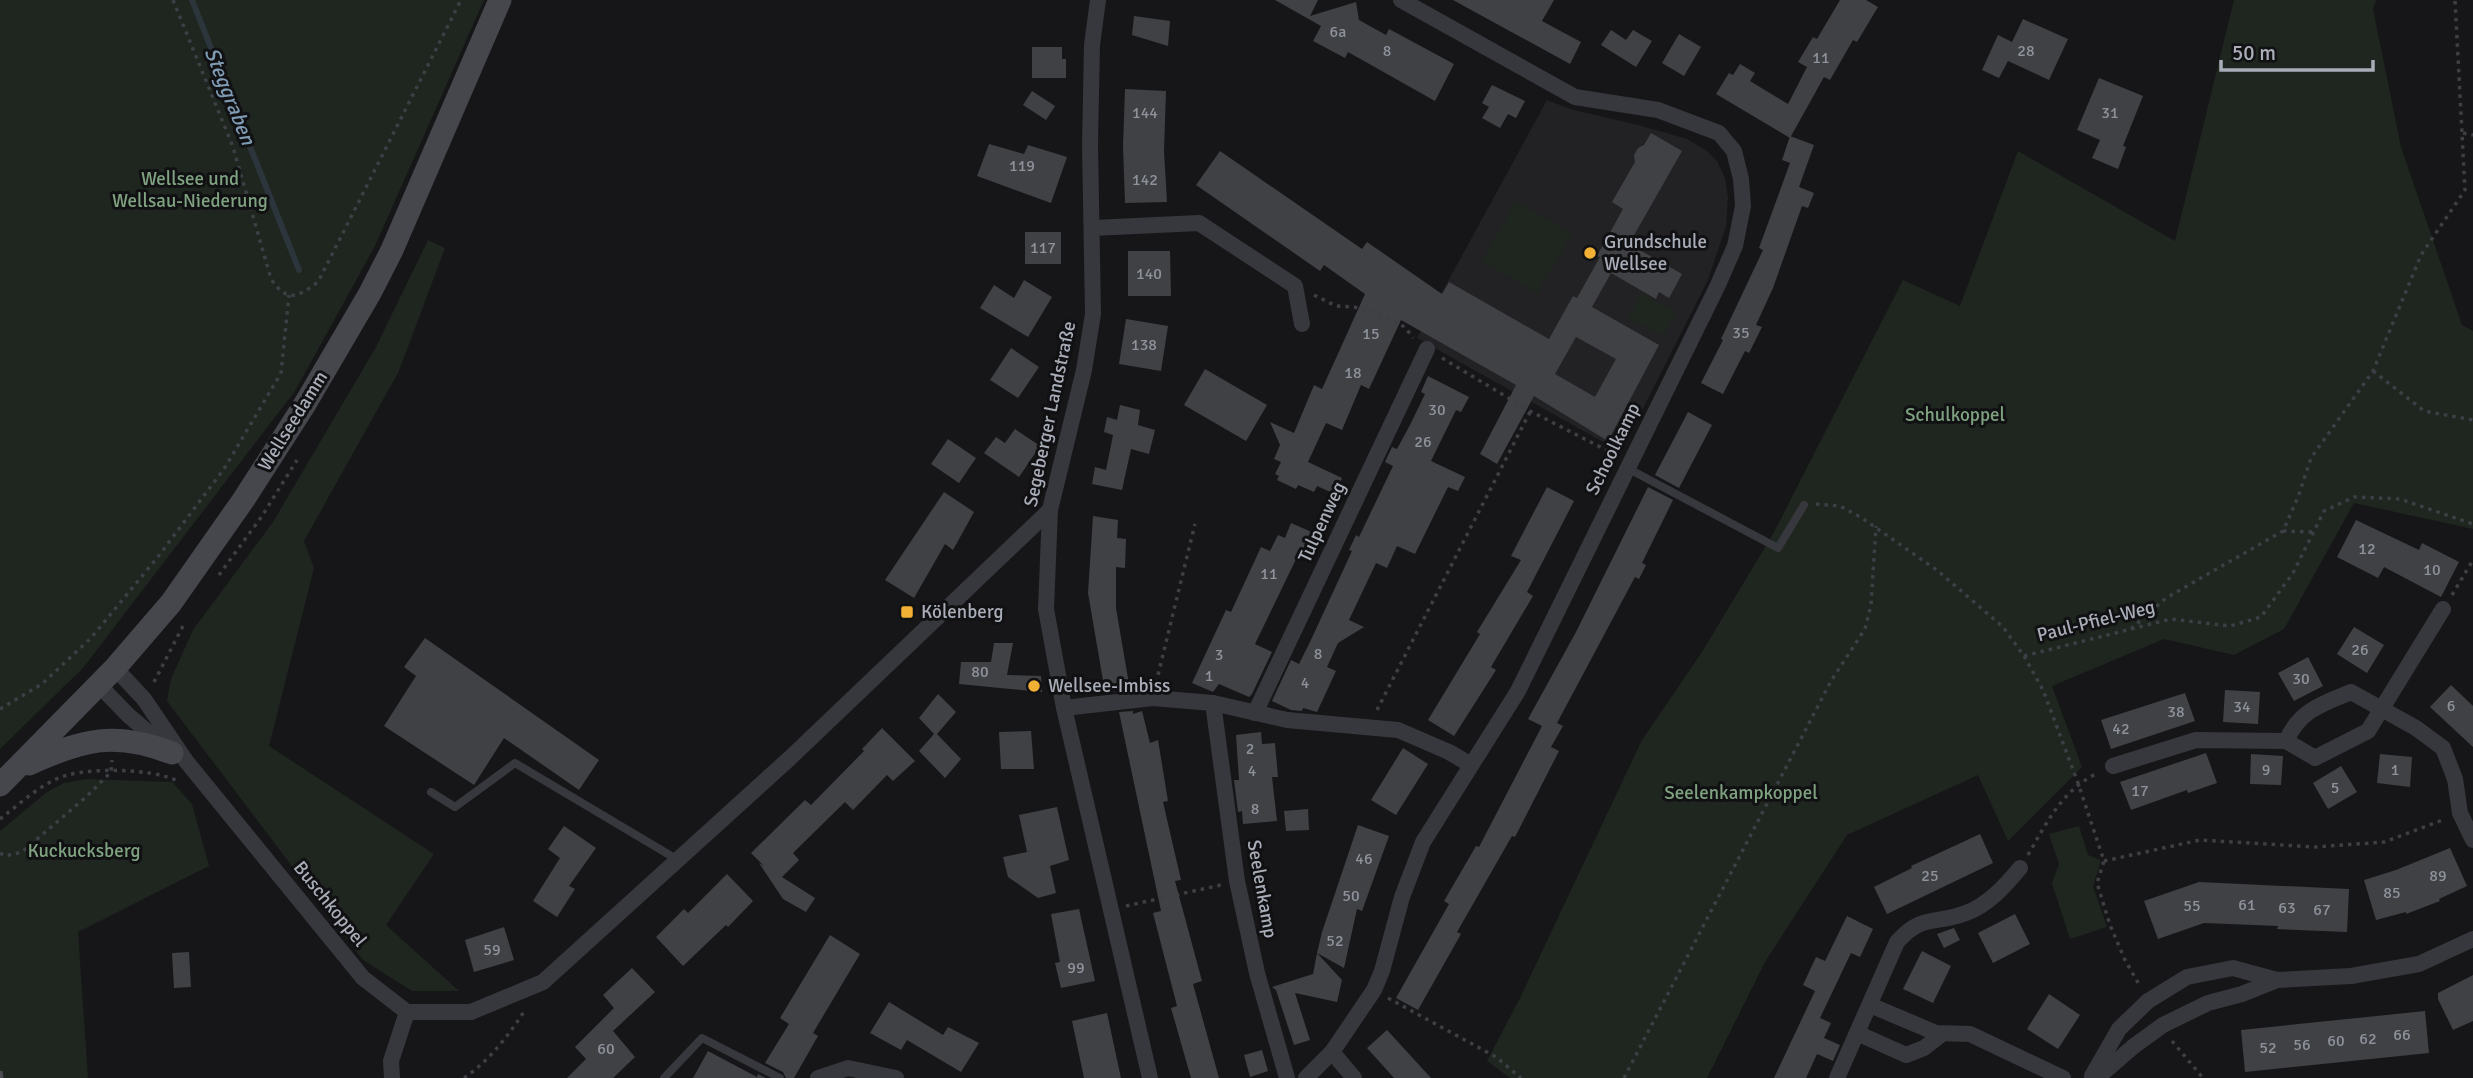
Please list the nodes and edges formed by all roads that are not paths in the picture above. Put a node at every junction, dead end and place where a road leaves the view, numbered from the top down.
1 (500, 0) edge
2 (1098, 0) edge
3 (1401, 0) edge
4 (1093, 228) junction
5 (1302, 324) dead end
6 (1427, 349) road end
7 (1628, 465) junction
8 (1804, 505) road end
9 (1050, 510) junction
10 (2444, 609) road end
11 (107, 676) junction
12 (1213, 703) junction
13 (1064, 708) junction
14 (2380, 709) junction
15 (1255, 713) junction
16 (2286, 741) junction
17 (179, 757) junction
18 (1471, 765) junction
19 (2113, 766) road end
20 (17, 769) junction
21 (0, 785) edge
22 (431, 792) dead end
23 (2473, 840) edge
24 (678, 860) junction
25 (2020, 868) road end
26 (2473, 939) edge
27 (2277, 980) junction
28 (1870, 1005) junction
29 (407, 1012) junction
30 (1857, 1032) junction
31 (1942, 1034) junction
32 (1332, 1052) junction
33 (392, 1078) edge
34 (664, 1078) edge
35 (780, 1078) edge
36 (818, 1078) edge
37 (895, 1078) edge
38 (1150, 1078) edge
39 (1287, 1078) edge
40 (1306, 1078) edge
41 (1354, 1078) edge
42 (1837, 1078) edge
43 (2063, 1078) edge
44 (2091, 1078) edge
45 (2097, 1078) edge

1 - 11 main road, Wellseedamm
2 - 4 street, Segeberger Landstraße
3 - 7 street, Schoolkamp
4 - 5 street
4 - 9 street, Segeberger Landstraße
6 - 15 street, Tulpenweg
7 - 8 lane
7 - 18 street, Schoolkamp
9 - 13 street, Segeberger Landstraße
9 - 24 street
10 - 14 street
11 - 17 street, Buschkoppel
11 - 17 street, Buschkoppel
11 - 20 main road, Wellseedamm
12 - 13 street
12 - 15 street
12 - 39 street, Seelenkamp
13 - 38 street, Segeberger Landstraße
14 - 16 street
14 - 16 street
14 - 23 street
15 - 18 street
16 - 19 street
17 - 20 main road
17 - 29 street, Buschkoppel
18 - 32 street, Schoolkamp
20 - 21 main road, Wellseedamm
22 - 24 lane
24 - 29 street
25 - 28 street
26 - 27 street
27 - 44 street
27 - 45 street
28 - 30 street
28 - 31 street
29 - 33 street
30 - 31 street
30 - 42 street
31 - 43 street
32 - 40 street, Schoolkamp
32 - 41 street
34 - 35 lane
36 - 37 street

